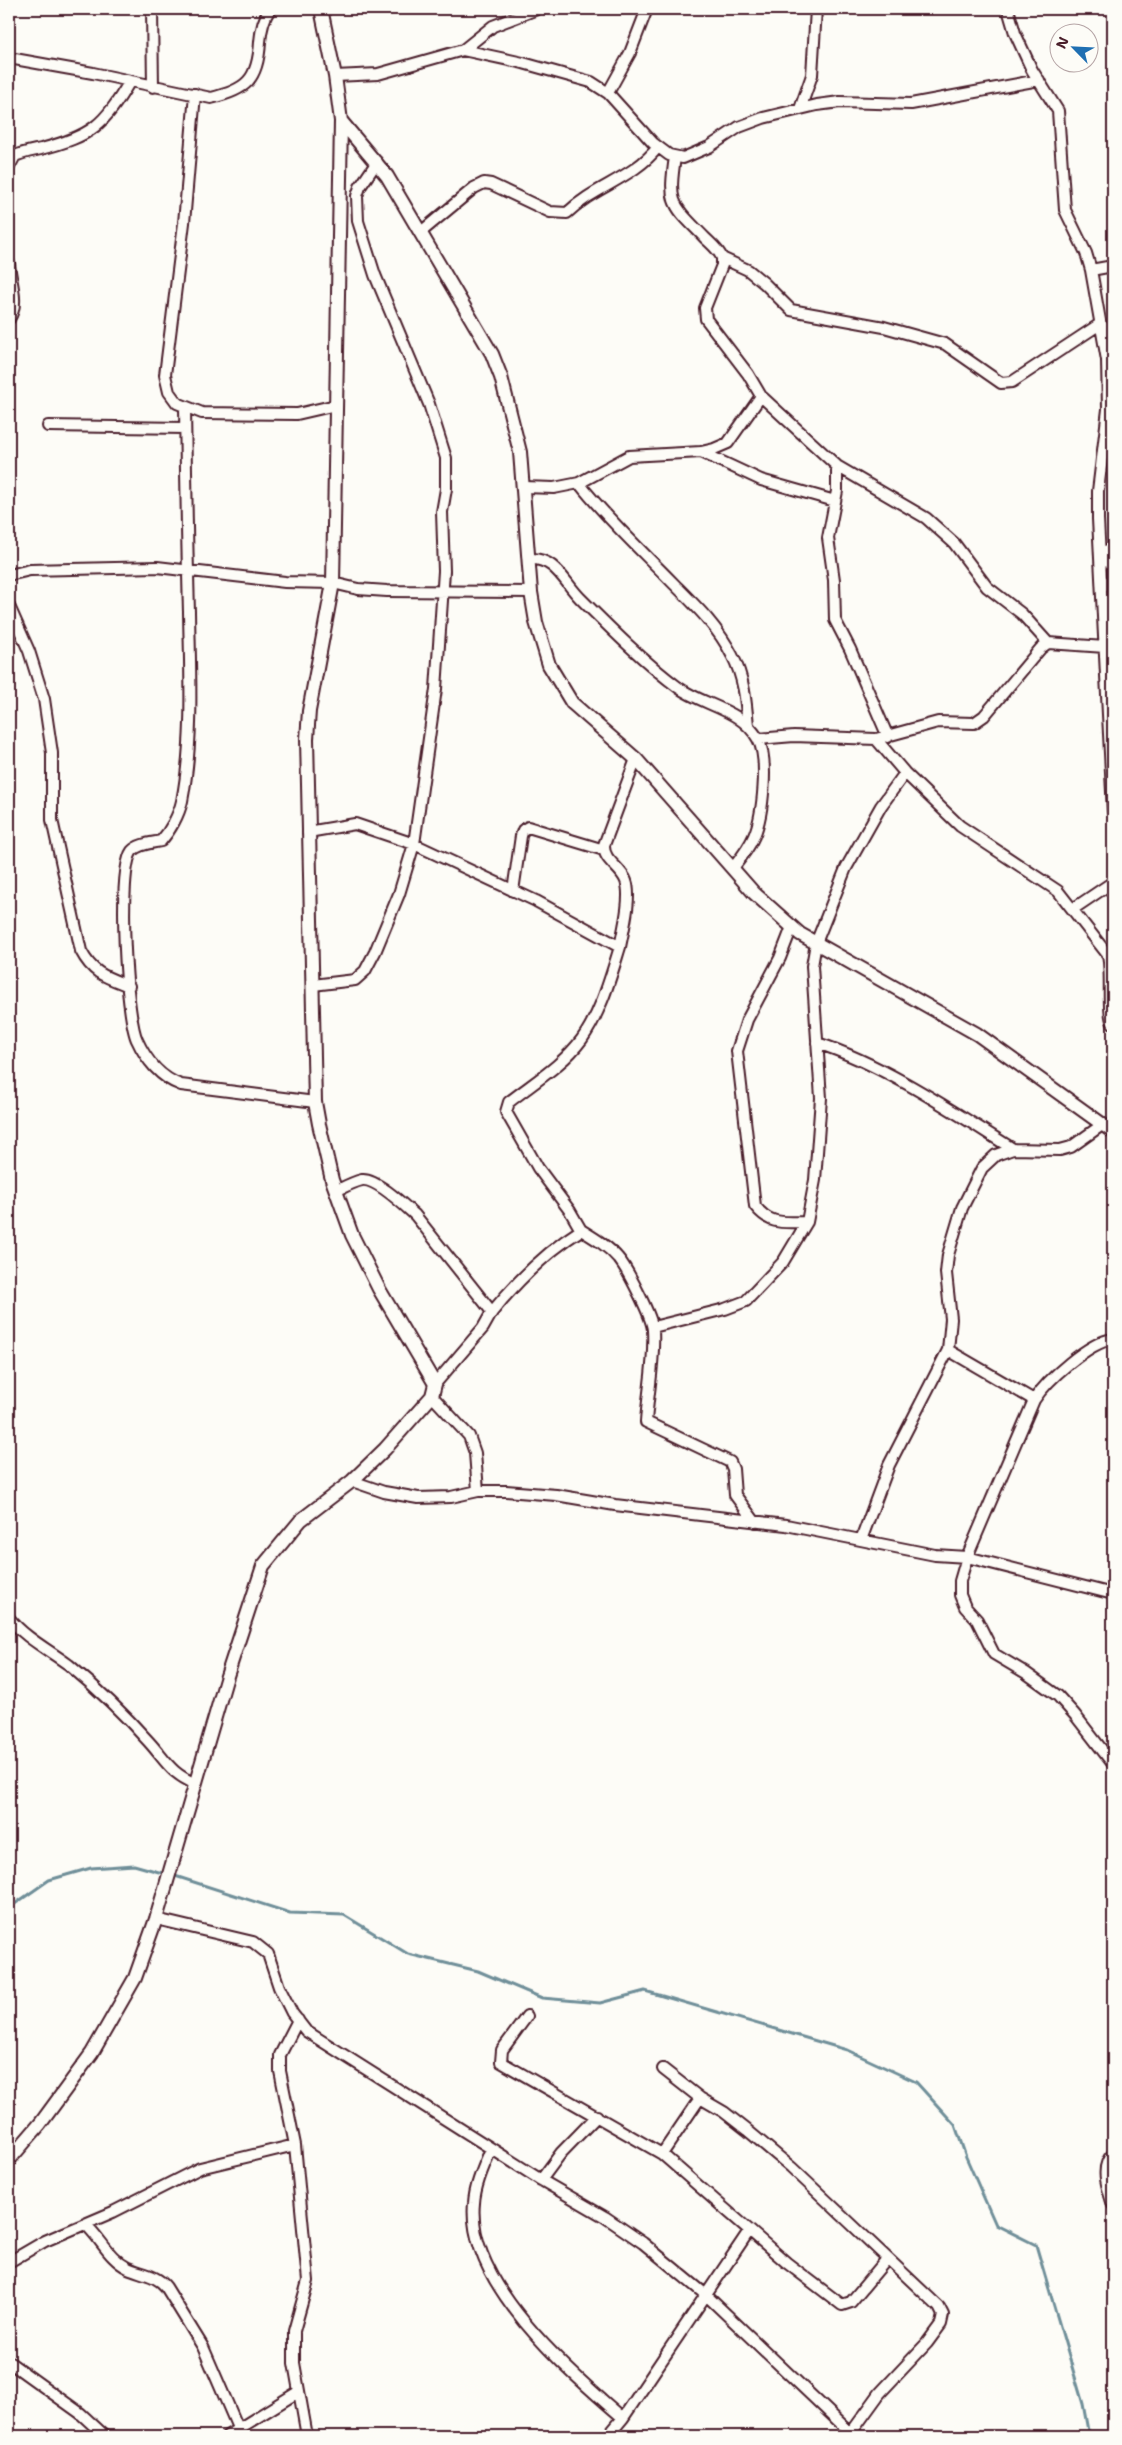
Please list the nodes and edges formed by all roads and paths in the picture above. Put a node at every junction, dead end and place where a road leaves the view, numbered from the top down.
1 (152, 9) edge
2 (270, 9) edge
3 (322, 9) edge
4 (537, 9) edge
5 (647, 9) edge
6 (816, 9) edge
7 (1008, 9) edge
8 (463, 50) junction
9 (9, 58) edge
10 (335, 76) junction
11 (1039, 80) junction
12 (130, 81) junction
13 (153, 86) junction
14 (608, 92) junction
15 (195, 94) junction
16 (800, 109) junction
17 (340, 121) junction
18 (658, 146) junction
19 (675, 157) junction
20 (377, 162) junction
21 (9, 166) edge
22 (421, 232) junction
23 (722, 258) junction
24 (9, 263) edge
25 (1113, 266) edge
26 (1091, 270) junction
27 (9, 319) edge
28 (1100, 324) junction
29 (1113, 333) edge
30 (761, 396) junction
31 (336, 405) junction
32 (184, 407) junction
33 (48, 426) dead end
34 (185, 428) junction
35 (701, 452) junction
36 (836, 466) junction
37 (580, 483) junction
38 (524, 487) junction
39 (835, 501) junction
40 (1100, 548) junction
41 (529, 559) junction
42 (188, 569) junction
43 (1113, 569) edge
44 (9, 576) edge
45 (1113, 578) edge
46 (333, 583) junction
47 (1102, 588) junction
48 (442, 590) junction
49 (531, 592) junction
50 (9, 606) edge
51 (1048, 643) junction
52 (1109, 645) edge
53 (748, 726) junction
54 (888, 736) junction
55 (758, 739) junction
56 (876, 739) junction
57 (636, 758) junction
58 (906, 773) junction
59 (1113, 812) edge
60 (308, 832) junction
61 (414, 844) junction
62 (604, 850) junction
63 (733, 868) junction
64 (1113, 882) edge
65 (514, 891) junction
66 (1073, 909) junction
67 (792, 927) junction
68 (816, 943) junction
69 (620, 947) junction
70 (313, 985) junction
71 (129, 986) junction
72 (1113, 1022) edge
73 (817, 1043) junction
74 (315, 1102) junction
75 (1102, 1125) junction
76 (1113, 1132) edge
77 (1013, 1149) junction
78 (336, 1191) junction
79 (807, 1222) junction
80 (581, 1230) junction
81 (492, 1312) junction
82 (653, 1327) junction
83 (1113, 1339) edge
84 (948, 1350) junction
85 (434, 1390) junction
86 (1034, 1400) junction
87 (352, 1481) junction
88 (478, 1491) junction
89 (755, 1522) junction
90 (861, 1540) junction
91 (967, 1557) junction
92 (1113, 1594) edge
93 (9, 1618) edge
94 (1113, 1764) edge
95 (196, 1784) junction
96 (156, 1919) junction
97 (527, 2016) dead end
98 (298, 2020) junction
99 (664, 2070) dead end
100 (700, 2098) junction
101 (597, 2116) junction
102 (295, 2145) junction
103 (491, 2149) junction
104 (662, 2154) junction
105 (1113, 2154) edge
106 (9, 2160) edge
107 (541, 2180) junction
108 (1113, 2205) edge
109 (85, 2224) junction
110 (749, 2231) junction
111 (887, 2259) junction
112 (9, 2262) edge
113 (706, 2295) junction
114 (9, 2362) edge
115 (298, 2392) junction
116 (623, 2418) junction
117 (238, 2428) junction
118 (853, 2434) edge
119 (105, 2436) edge
120 (228, 2436) edge
121 (307, 2436) edge
122 (608, 2436) edge

1 - 13 street
2 - 15 street
3 - 10 street
4 - 8 street
5 - 14 street
6 - 16 street
7 - 11 street
8 - 10 street
8 - 14 street
9 - 12 street
10 - 17 street
11 - 16 street
11 - 26 street
12 - 13 street
12 - 21 street
13 - 15 street
14 - 18 street
15 - 32 street
16 - 19 street
17 - 20 street
17 - 31 street
18 - 19 street
18 - 22 street
19 - 23 street
20 - 22 street
20 - 48 street
22 - 38 street
23 - 28 street
23 - 30 street
24 - 27 street
25 - 26 street
26 - 28 street
28 - 29 street
28 - 40 street
30 - 35 street
30 - 36 street
31 - 32 street
31 - 46 street
32 - 34 street
33 - 34 street
34 - 42 street
35 - 37 street
35 - 39 street
36 - 39 street
36 - 51 street
37 - 38 street
37 - 53 street
38 - 41 street
39 - 54 street
40 - 43 street
40 - 47 street
41 - 49 street
41 - 53 street
42 - 44 street
42 - 46 street
42 - 71 street
45 - 47 street
46 - 48 street
46 - 60 street
47 - 52 street
48 - 49 street
48 - 61 street
49 - 57 street
50 - 71 street
51 - 52 street
51 - 54 street
52 - 59 street
53 - 55 street
54 - 56 street
55 - 56 street
55 - 63 street
56 - 58 street
57 - 62 street
57 - 63 street
58 - 66 street
58 - 68 street
60 - 61 street
60 - 70 street
61 - 65 street
61 - 70 street
62 - 65 street
62 - 69 street
63 - 67 street
64 - 66 street
65 - 69 street
66 - 72 street
67 - 68 street
67 - 79 street
68 - 73 street
68 - 75 street
69 - 80 street
70 - 74 street
71 - 74 street
73 - 77 street
73 - 79 street
74 - 78 street
75 - 76 street
75 - 77 street
77 - 84 street
78 - 81 street
78 - 85 street
79 - 82 street
80 - 81 street
80 - 82 street
81 - 85 street
82 - 89 street
83 - 86 street
84 - 86 street
84 - 90 street
85 - 87 street
85 - 88 street
86 - 91 street
87 - 88 street
87 - 95 street
88 - 89 street
89 - 90 street
90 - 91 street
91 - 92 street
91 - 94 street
93 - 95 street
95 - 96 street
96 - 98 street
96 - 106 street
97 - 101 street
98 - 102 street
98 - 103 street
99 - 100 street
100 - 104 street
100 - 111 street
101 - 104 street
101 - 107 street
102 - 109 street
102 - 115 street
103 - 107 street
103 - 116 street
104 - 110 street
105 - 108 street
107 - 113 street
109 - 112 street
109 - 117 street
110 - 111 street
110 - 113 street
111 - 118 street
113 - 116 street
113 - 118 street
114 - 119 street
115 - 117 street
115 - 121 street
116 - 122 street
117 - 120 street

